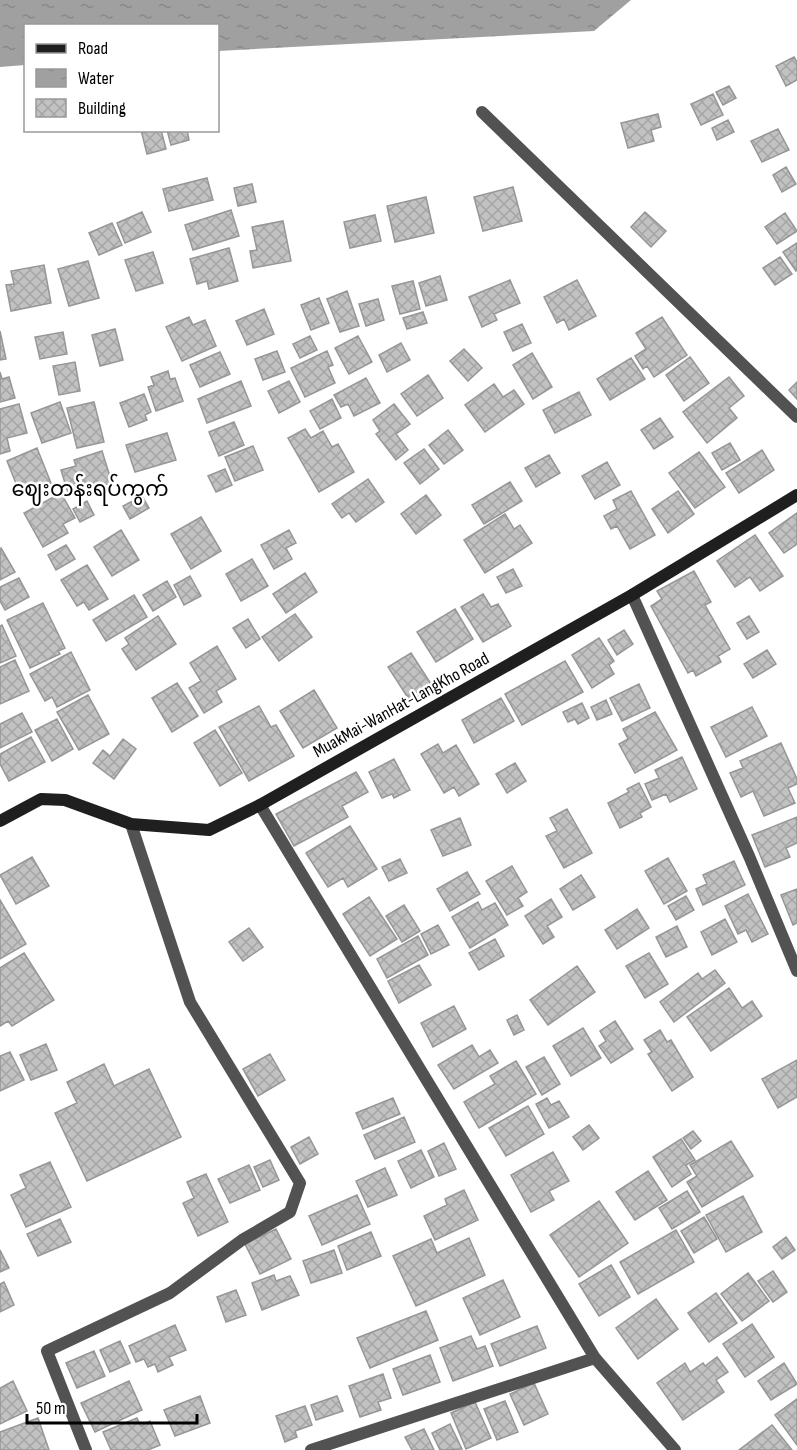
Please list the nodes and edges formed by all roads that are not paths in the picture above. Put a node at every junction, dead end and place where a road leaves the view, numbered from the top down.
1 (482, 112) dead end
2 (797, 417) edge
3 (797, 495) edge
4 (632, 595) junction
5 (260, 805) junction
6 (0, 821) edge
7 (131, 824) junction
8 (797, 970) edge
9 (595, 1358) junction
10 (86, 1450) edge
11 (311, 1450) edge
12 (675, 1450) edge

1 - 2 street
3 - 4 main road, MuakMai-WanHat-LangKho Road
4 - 5 main road, MuakMai-WanHat-LangKho Road
4 - 8 street
5 - 7 main road, MuakMai-WanHat-LangKho Road
5 - 9 street
6 - 7 main road, MuakMai-WanHat-LangKho Road
7 - 10 street
9 - 11 street
9 - 12 street

